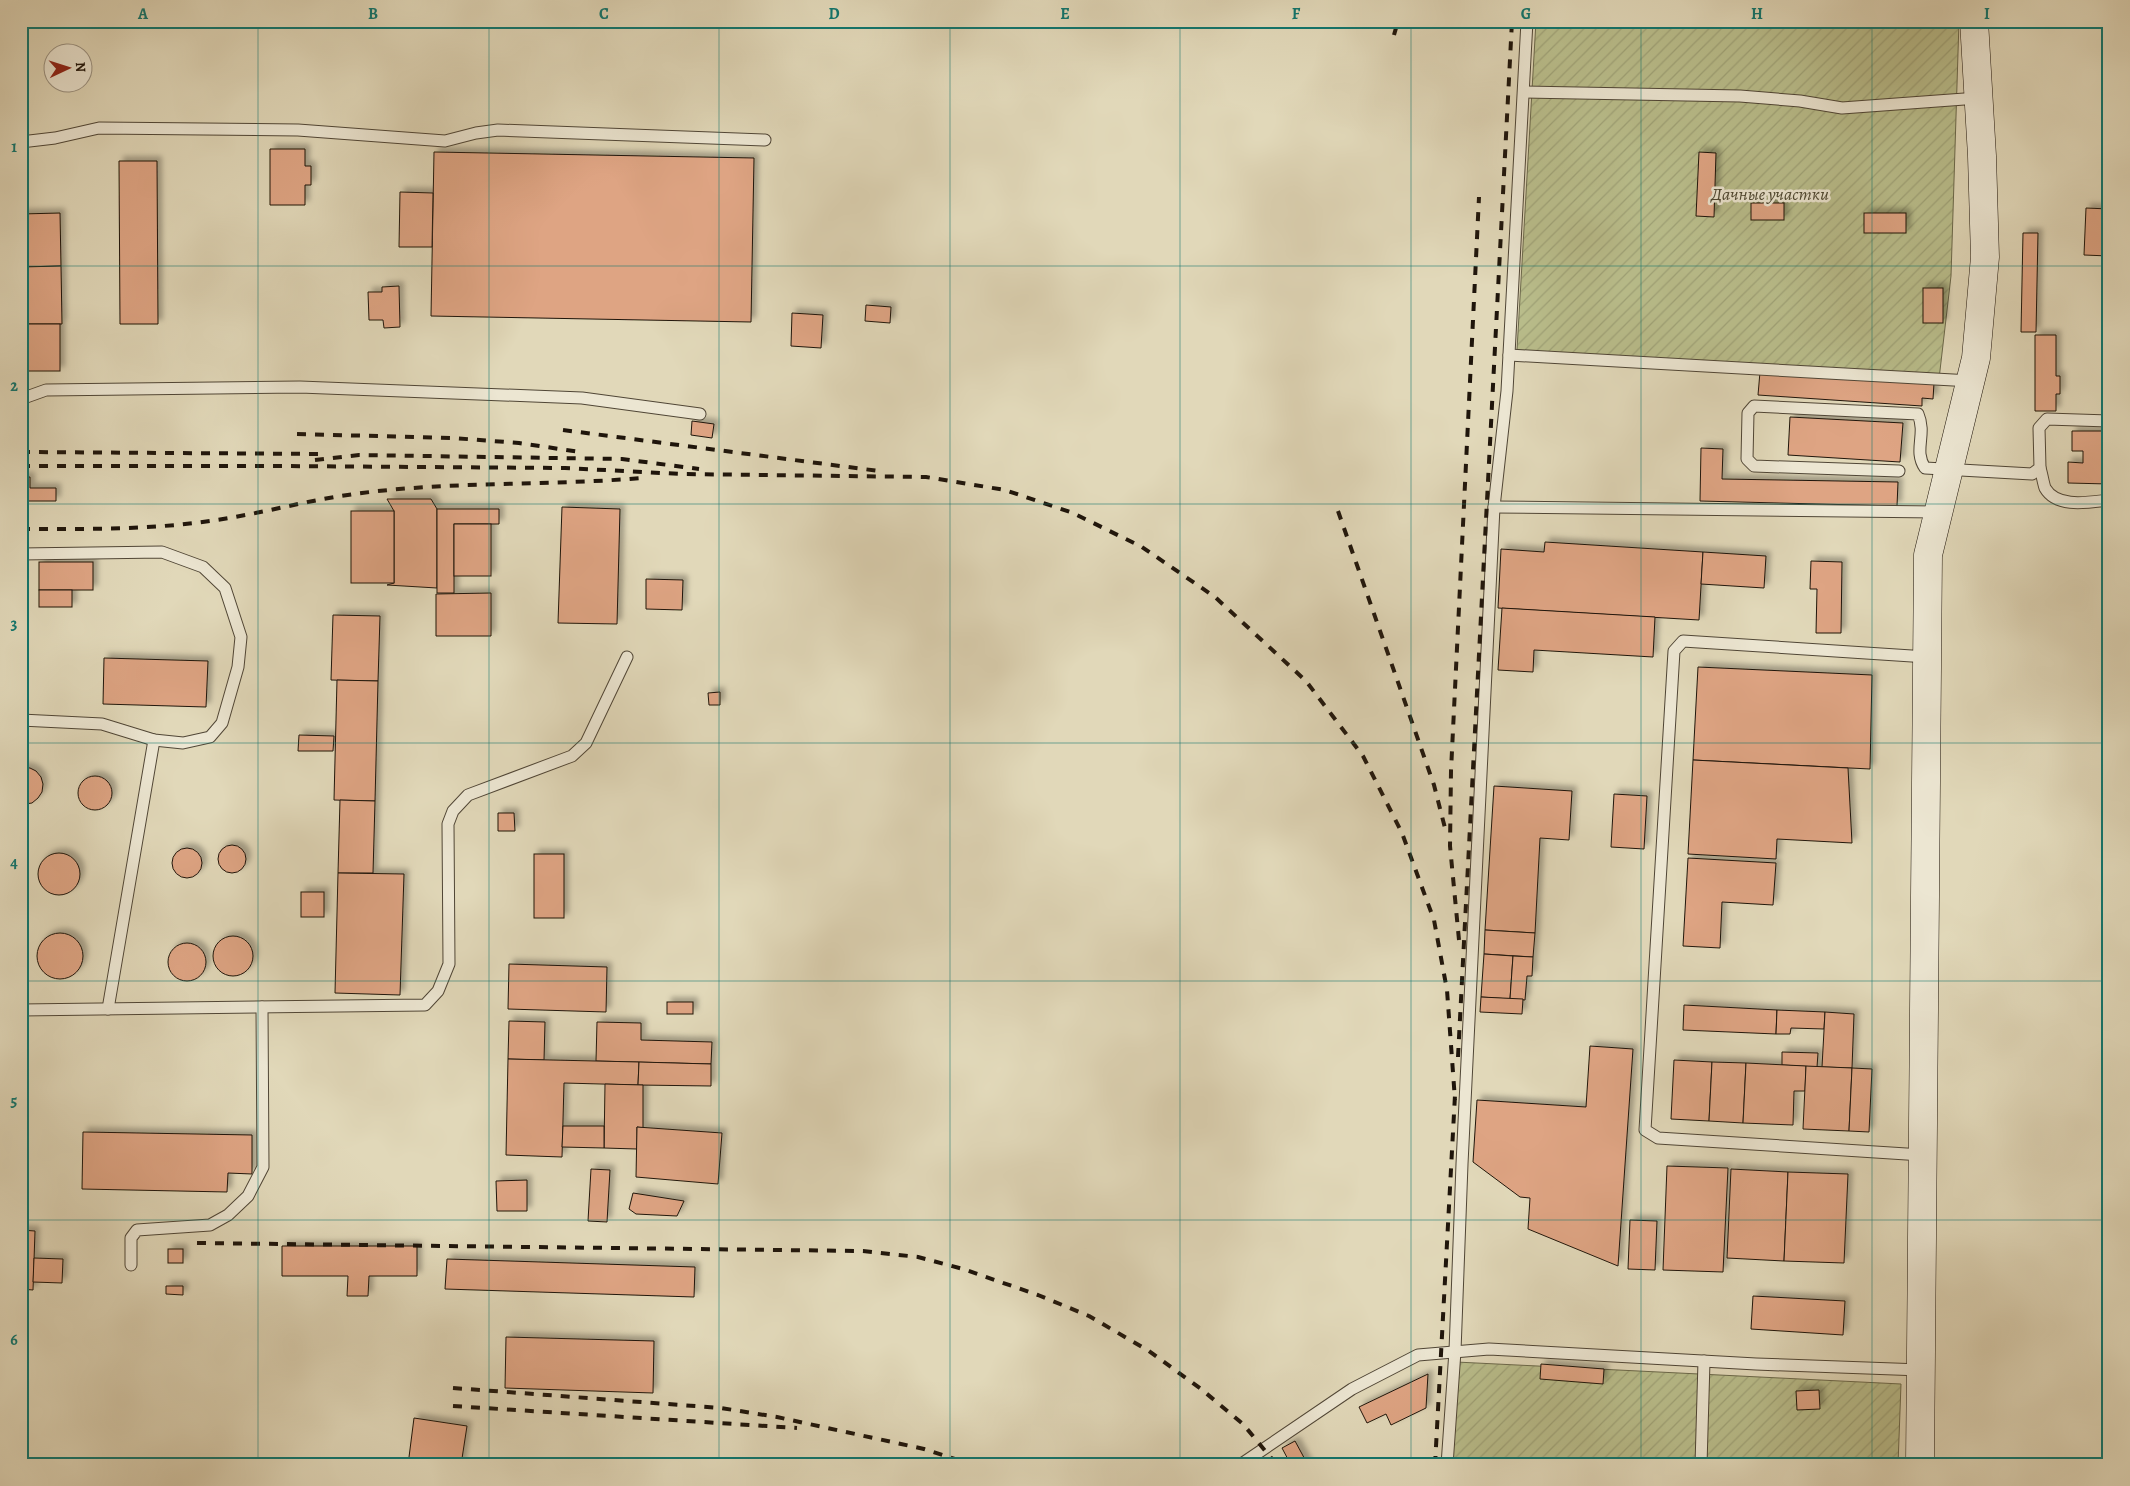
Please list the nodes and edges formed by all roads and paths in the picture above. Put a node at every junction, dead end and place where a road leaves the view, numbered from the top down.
1 (1527, 21) edge
2 (1974, 21) edge
3 (1524, 92) junction
4 (1979, 98) junction
5 (765, 140) dead end
6 (21, 142) edge
7 (1509, 355) junction
8 (1970, 381) junction
9 (21, 399) edge
10 (700, 414) dead end
11 (2109, 421) edge
12 (2040, 468) junction
13 (1949, 469) junction
14 (1899, 472) dead end
15 (2109, 500) edge
16 (1494, 508) junction
17 (1938, 512) junction
18 (21, 554) edge
19 (627, 657) dead end
20 (1927, 657) junction
21 (21, 720) edge
22 (154, 740) junction
23 (262, 1007) junction
24 (108, 1009) junction
25 (21, 1010) edge
26 (1922, 1155) junction
27 (131, 1265) dead end
28 (1455, 1352) junction
29 (1704, 1361) junction
30 (1921, 1370) junction
31 (1240, 1465) edge
32 (1447, 1465) edge
33 (1701, 1465) edge
34 (1920, 1465) edge

1 - 3 lane
2 - 4 main road
3 - 4 lane
3 - 7 lane
4 - 8 main road
5 - 6 lane
7 - 8 lane
7 - 16 lane
8 - 13 main road
9 - 10 lane
11 - 12 lane
12 - 13 lane
12 - 15 lane
13 - 14 lane
13 - 17 main road
16 - 17 lane
16 - 28 lane
17 - 20 main road
18 - 22 lane
19 - 23 lane
20 - 26 main road
20 - 26 lane
21 - 22 lane
22 - 24 lane
23 - 24 lane
23 - 27 lane
24 - 25 lane
26 - 30 main road
28 - 29 lane
28 - 31 lane
28 - 32 lane
29 - 30 lane
29 - 33 lane
30 - 34 main road

